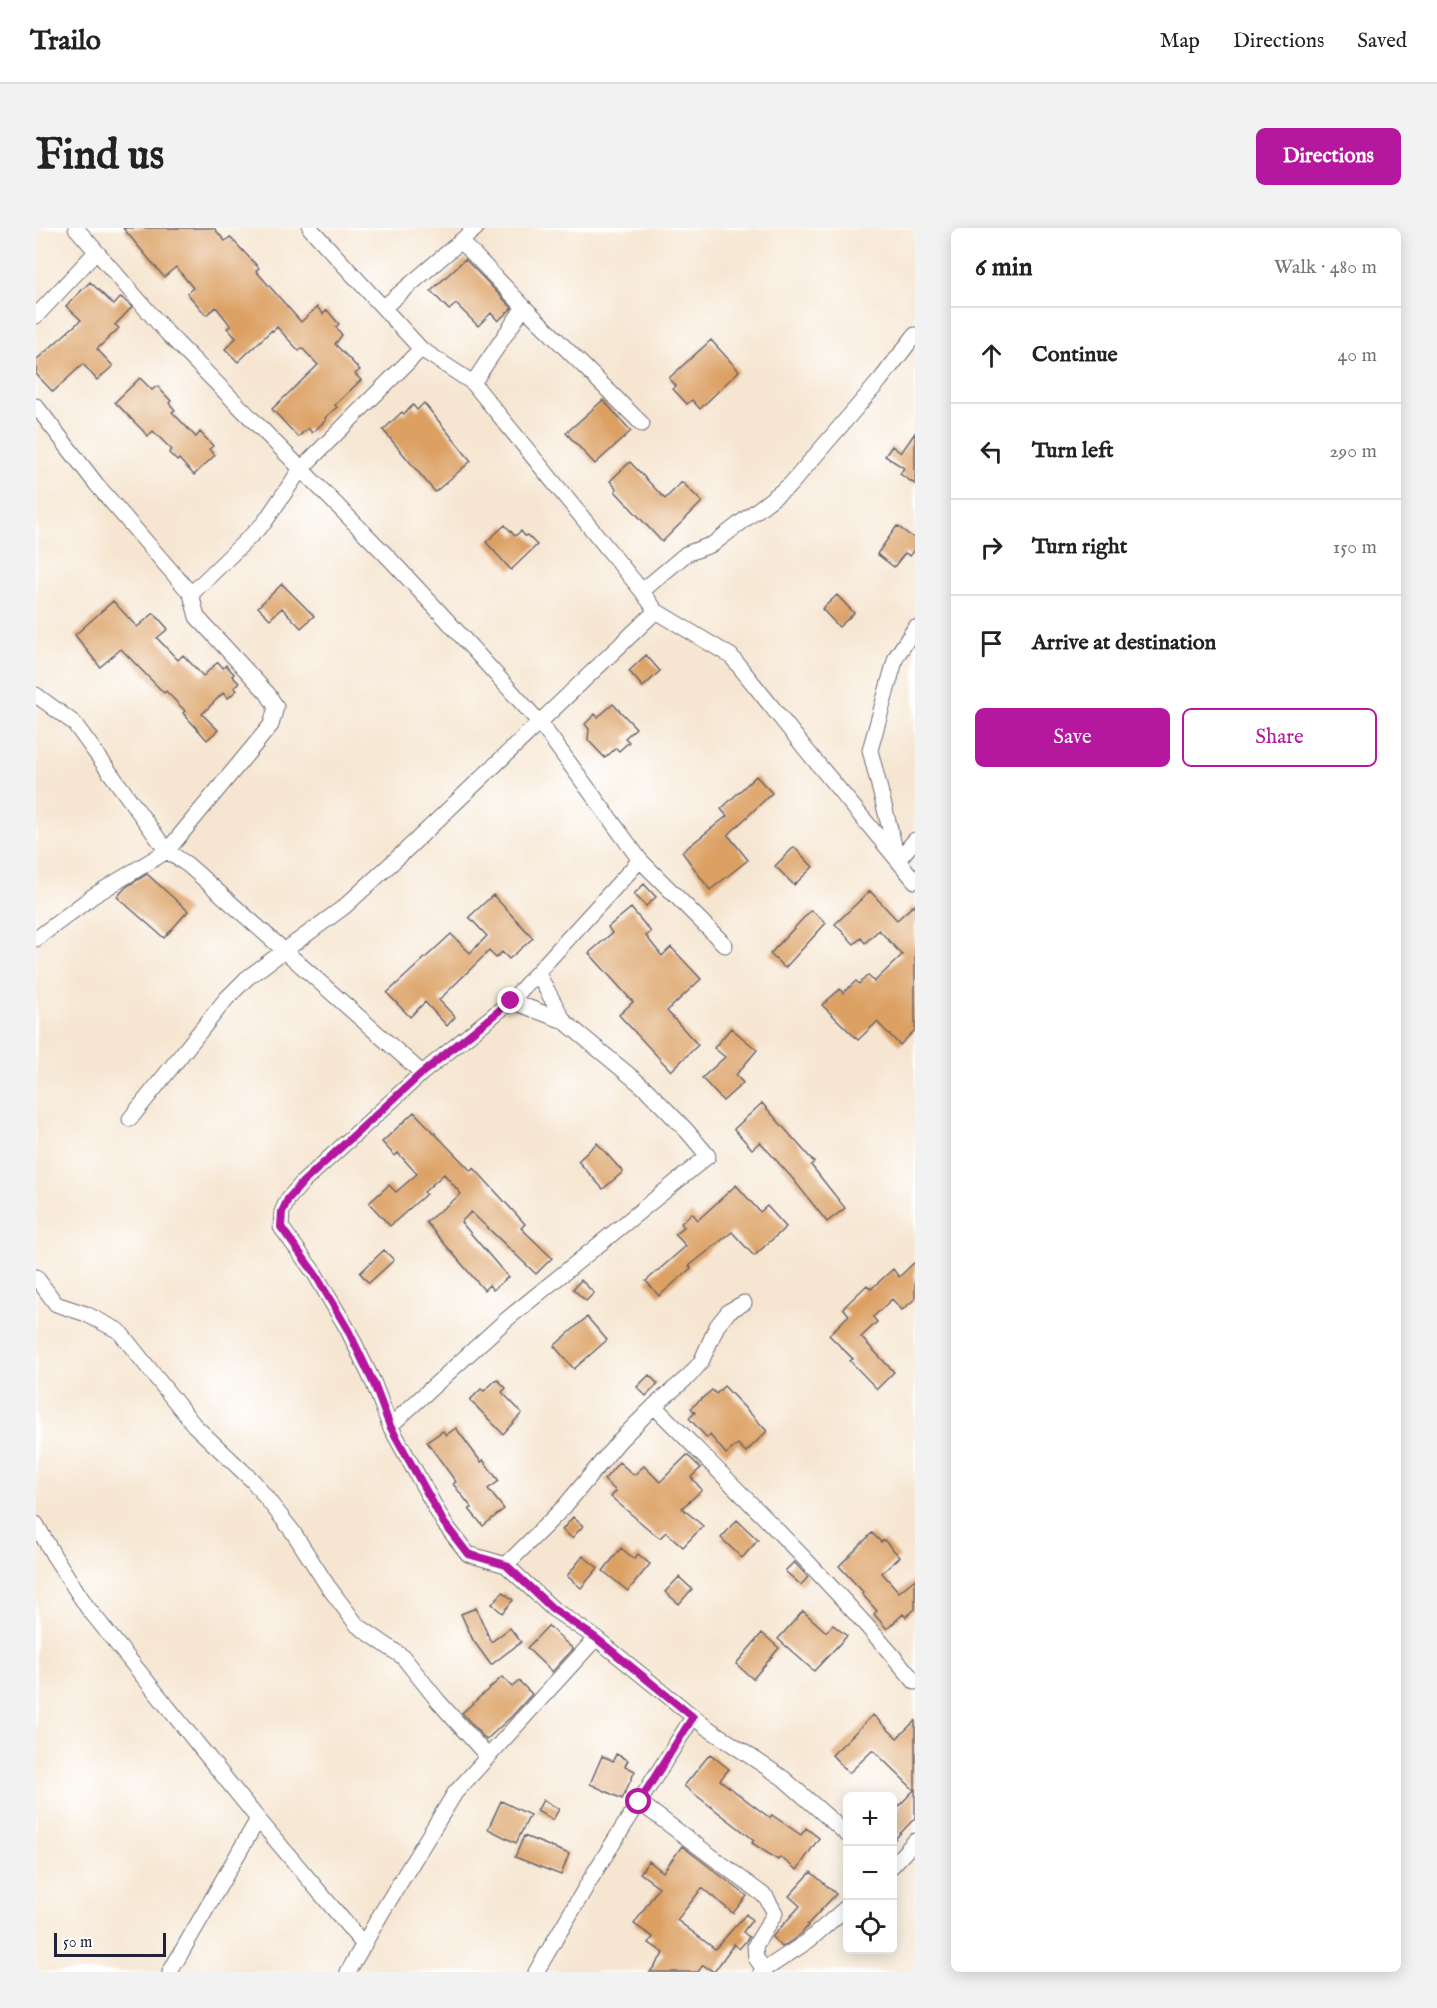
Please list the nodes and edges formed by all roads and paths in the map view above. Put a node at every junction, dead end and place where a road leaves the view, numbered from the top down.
1 (76, 228) edge
2 (310, 228) edge
3 (476, 228) edge
4 (462, 242) junction
5 (96, 252) junction
6 (384, 307) junction
7 (524, 307) junction
8 (36, 316) edge
9 (915, 335) edge
10 (422, 349) junction
11 (473, 382) junction
12 (36, 406) edge
13 (642, 424) dead end
14 (300, 470) junction
15 (642, 591) junction
16 (191, 594) junction
17 (657, 611) junction
18 (915, 628) edge
19 (36, 695) edge
20 (540, 723) junction
21 (915, 840) edge
22 (167, 851) junction
23 (640, 860) junction
24 (898, 860) junction
25 (915, 881) edge
26 (36, 939) edge
27 (725, 945) dead end
28 (284, 950) junction
29 (538, 974) junction
30 (511, 1001) junction
31 (564, 1021) junction
32 (422, 1073) junction
33 (130, 1119) dead end
34 (36, 1277) edge
35 (744, 1303) dead end
36 (654, 1406) junction
37 (390, 1426) junction
38 (36, 1524) edge
39 (506, 1565) junction
40 (596, 1638) junction
41 (915, 1682) edge
42 (693, 1717) junction
43 (488, 1757) junction
44 (639, 1802) junction
45 (258, 1819) junction
46 (843, 1831) edge
47 (915, 1841) edge
48 (897, 1861) edge
49 (843, 1910) edge
50 (364, 1945) junction
51 (763, 1971) edge
52 (170, 1972) edge
53 (348, 1972) edge
54 (536, 1972) edge

1 - 5 street
2 - 6 street
3 - 4 street
4 - 6 street
4 - 7 street
5 - 8 street
5 - 14 street
6 - 10 street
7 - 11 street
7 - 13 street
9 - 15 street
10 - 11 street
10 - 14 street
11 - 15 street
12 - 16 street
14 - 16 street
14 - 20 street
15 - 17 street
16 - 22 street
17 - 20 street
17 - 24 street
18 - 24 street
19 - 22 street
20 - 23 street
20 - 28 street
21 - 24 street
22 - 26 street
22 - 28 street
23 - 27 street
23 - 29 street
24 - 25 street
28 - 32 street
28 - 33 street
29 - 30 street
29 - 31 street
30 - 31 street
30 - 32 street
31 - 37 street
32 - 37 street
34 - 43 street
35 - 36 street
36 - 39 street
36 - 41 street
37 - 39 street
38 - 45 street
39 - 40 street
40 - 42 street
40 - 43 street
42 - 44 street
42 - 46 street
43 - 50 street
44 - 51 street
44 - 54 street
45 - 50 street
45 - 52 street
47 - 48 street
49 - 51 street
50 - 53 street

